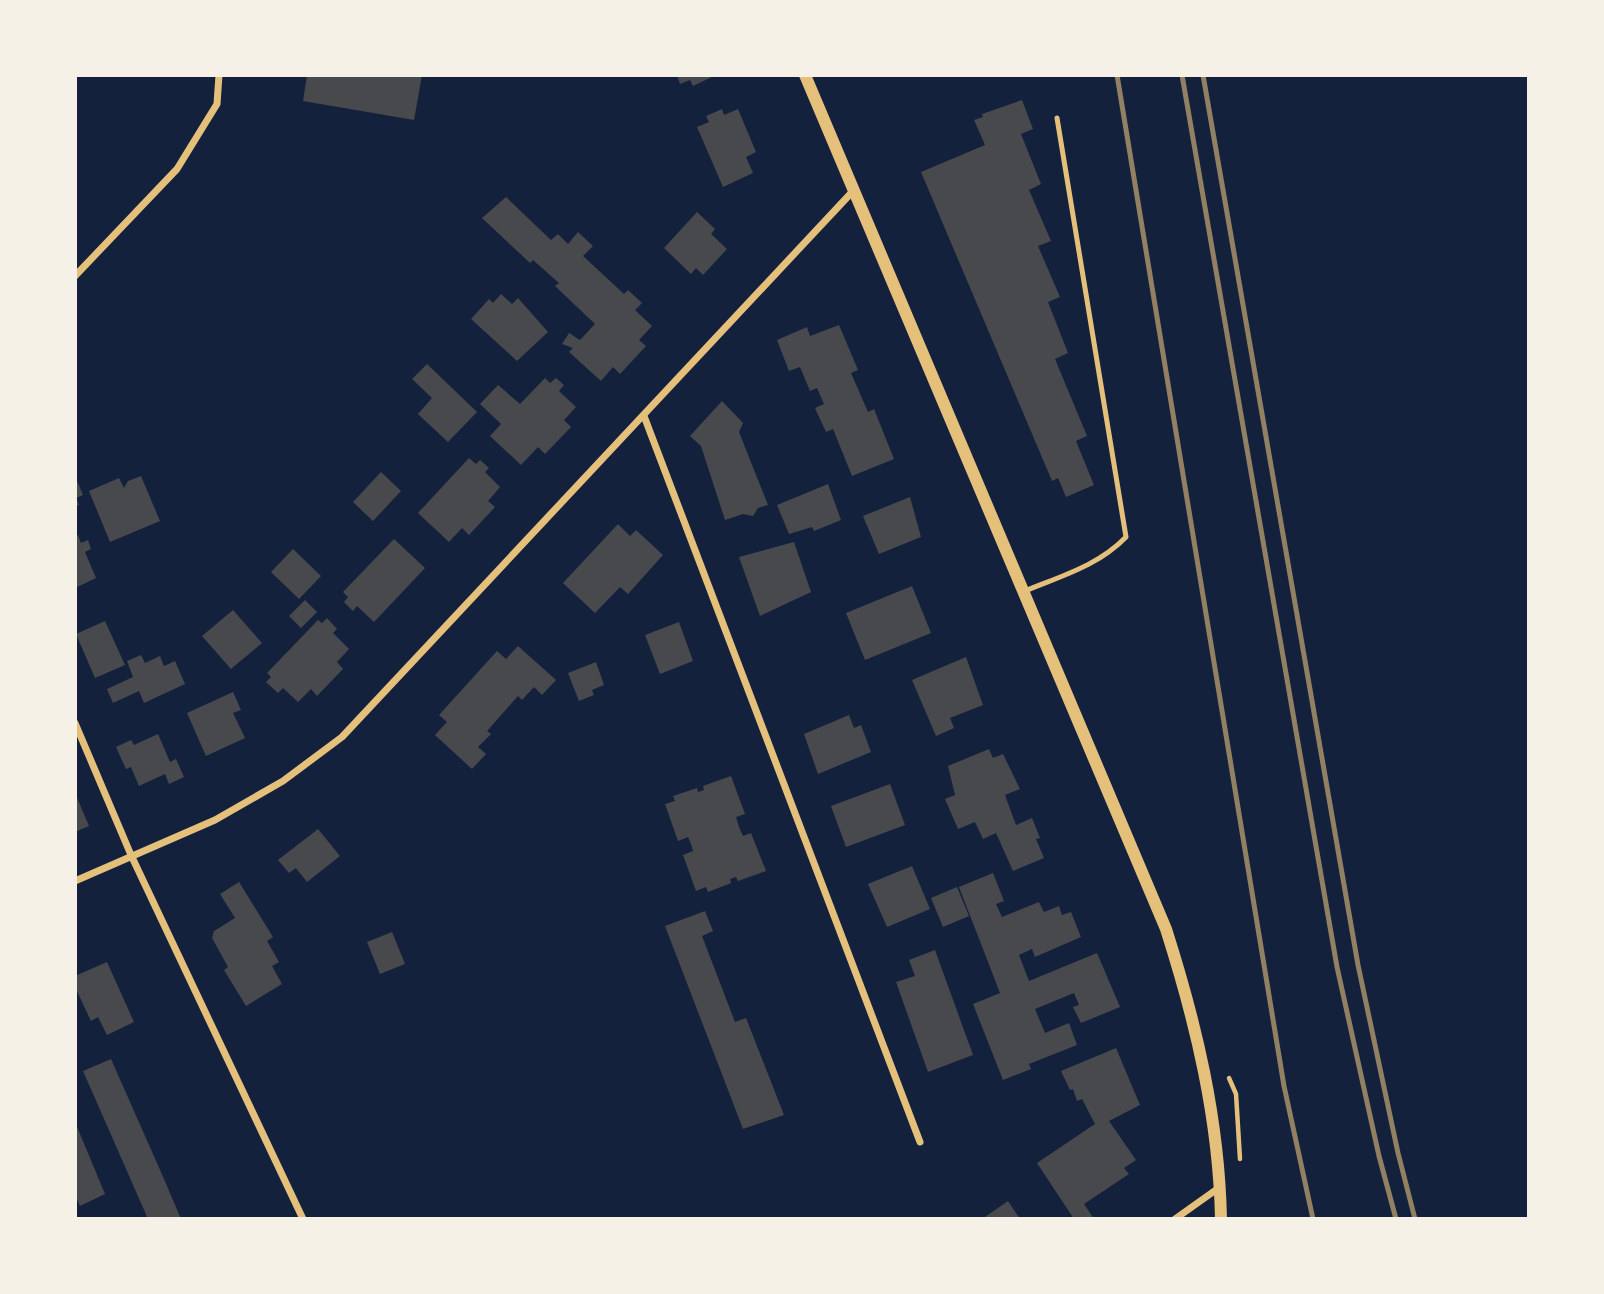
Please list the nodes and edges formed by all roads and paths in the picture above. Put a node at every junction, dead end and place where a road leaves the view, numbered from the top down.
1 (219, 75) edge
2 (805, 75) edge
3 (1057, 118) dead end
4 (854, 190) junction
5 (75, 276) edge
6 (644, 416) junction
7 (1025, 591) junction
8 (75, 723) edge
9 (131, 855) junction
10 (75, 881) edge
11 (919, 1142) dead end
12 (1220, 1187) junction
13 (303, 1219) edge
14 (1175, 1219) edge
15 (1221, 1219) edge

1 - 5 street
2 - 4 street
3 - 7 lane
4 - 6 street
4 - 7 street
6 - 9 street
6 - 11 street
7 - 12 street
8 - 9 street
9 - 10 street
9 - 13 street
12 - 14 street
12 - 15 street

